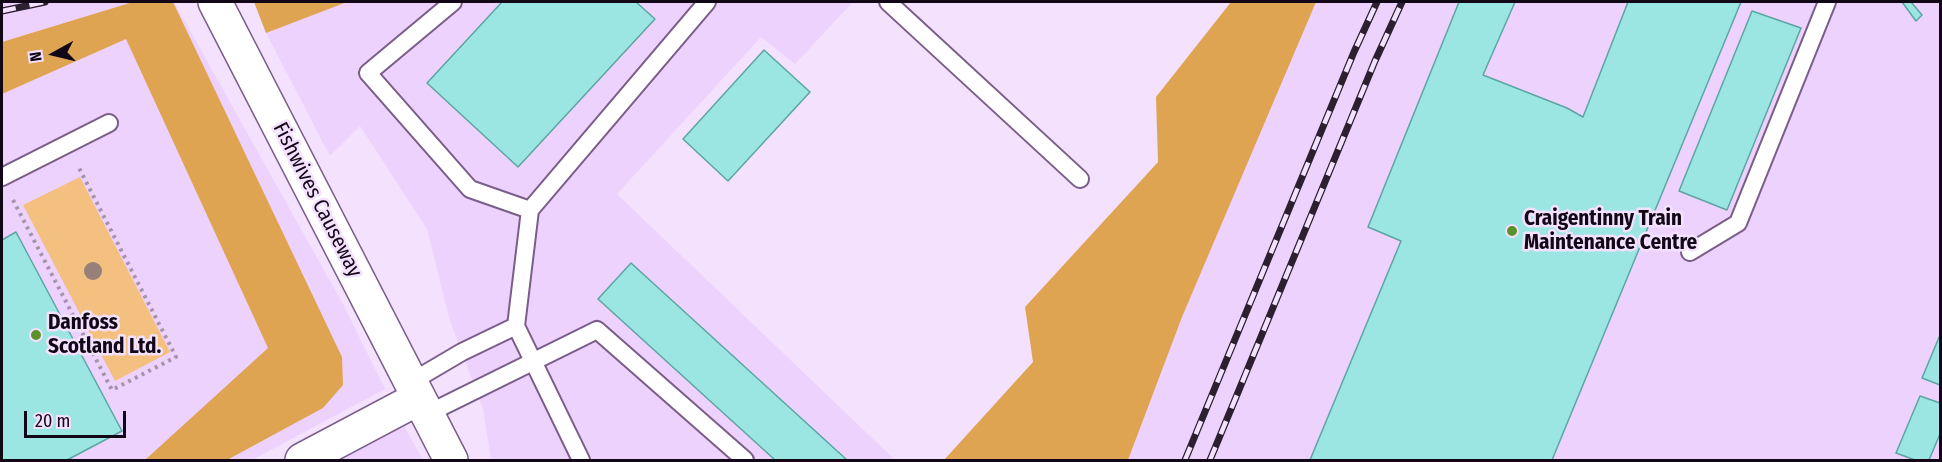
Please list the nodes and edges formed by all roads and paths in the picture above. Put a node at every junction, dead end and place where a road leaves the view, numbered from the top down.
1 (215, 2) edge
2 (453, 2) edge
3 (706, 2) edge
4 (888, 2) edge
5 (1827, 2) edge
6 (109, 123) dead end
7 (70, 173) dead end
8 (2, 177) edge
9 (1080, 179) dead end
10 (23, 196) dead end
11 (530, 210) junction
12 (1690, 252) dead end
13 (516, 326) junction
14 (534, 361) junction
15 (419, 398) junction
16 (302, 460) edge
17 (451, 460) edge
18 (581, 460) edge
19 (745, 460) edge

1 - 15 street, Fishwives Causeway
2 - 11 lane
3 - 11 lane
4 - 9 lane
5 - 12 lane
6 - 8 lane
7 - 10 path
11 - 13 lane
13 - 14 lane
13 - 15 lane
14 - 15 lane
14 - 18 lane
14 - 19 lane
15 - 16 street
15 - 17 street, Fishwives Causeway

